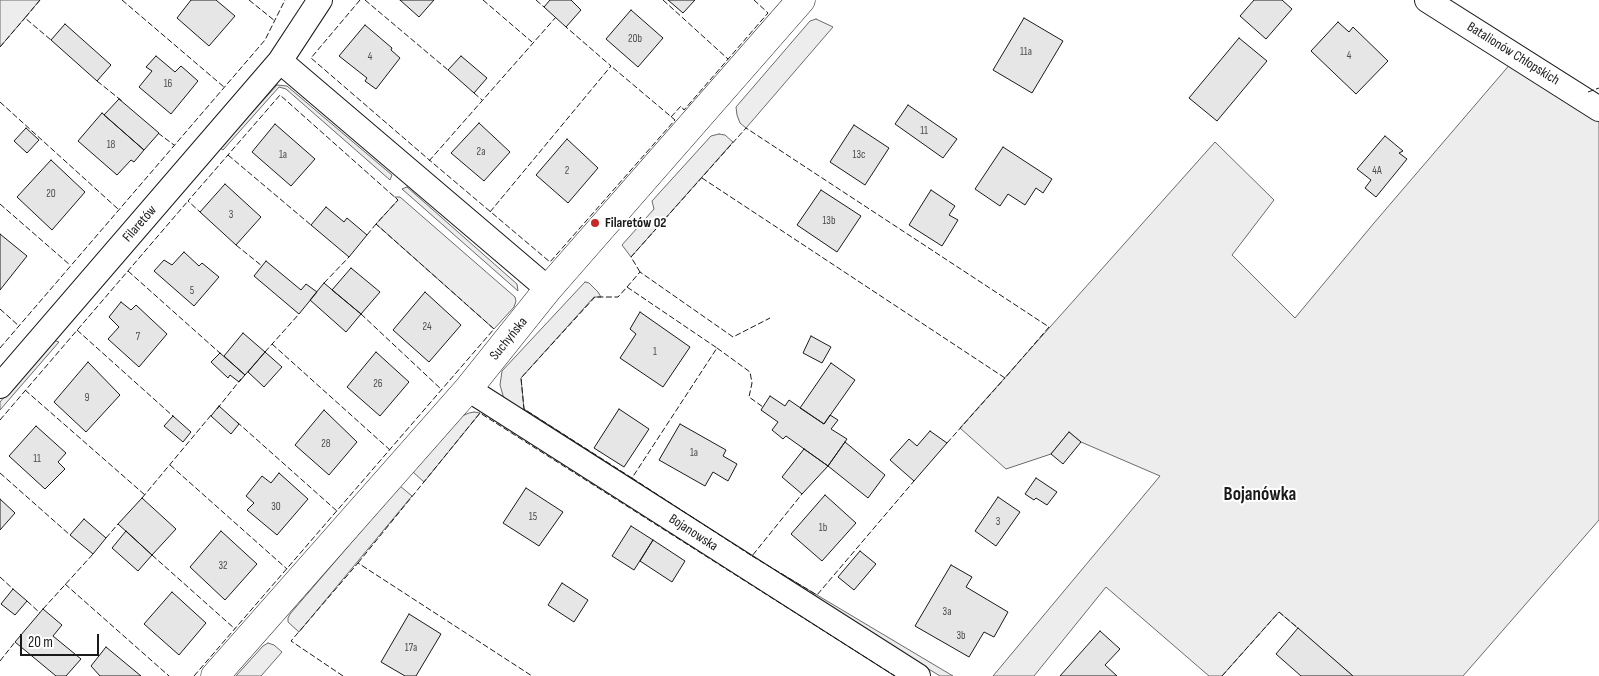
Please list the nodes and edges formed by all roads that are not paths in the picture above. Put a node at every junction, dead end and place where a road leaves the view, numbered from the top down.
1 (320, 0) edge
2 (801, 0) edge
3 (1427, 0) edge
4 (280, 61) junction
5 (1599, 109) edge
6 (548, 289) junction
7 (0, 386) edge
8 (468, 389) junction
9 (215, 676) edge
10 (918, 676) edge

1 - 4 street, Filaretów
2 - 6 street, Suchyńska
3 - 5 street, Batalionów Chłopskich
4 - 6 street
4 - 7 street, Filaretów
6 - 8 street, Suchyńska
8 - 9 street, Suchyńska
8 - 10 street, Bojanowska

